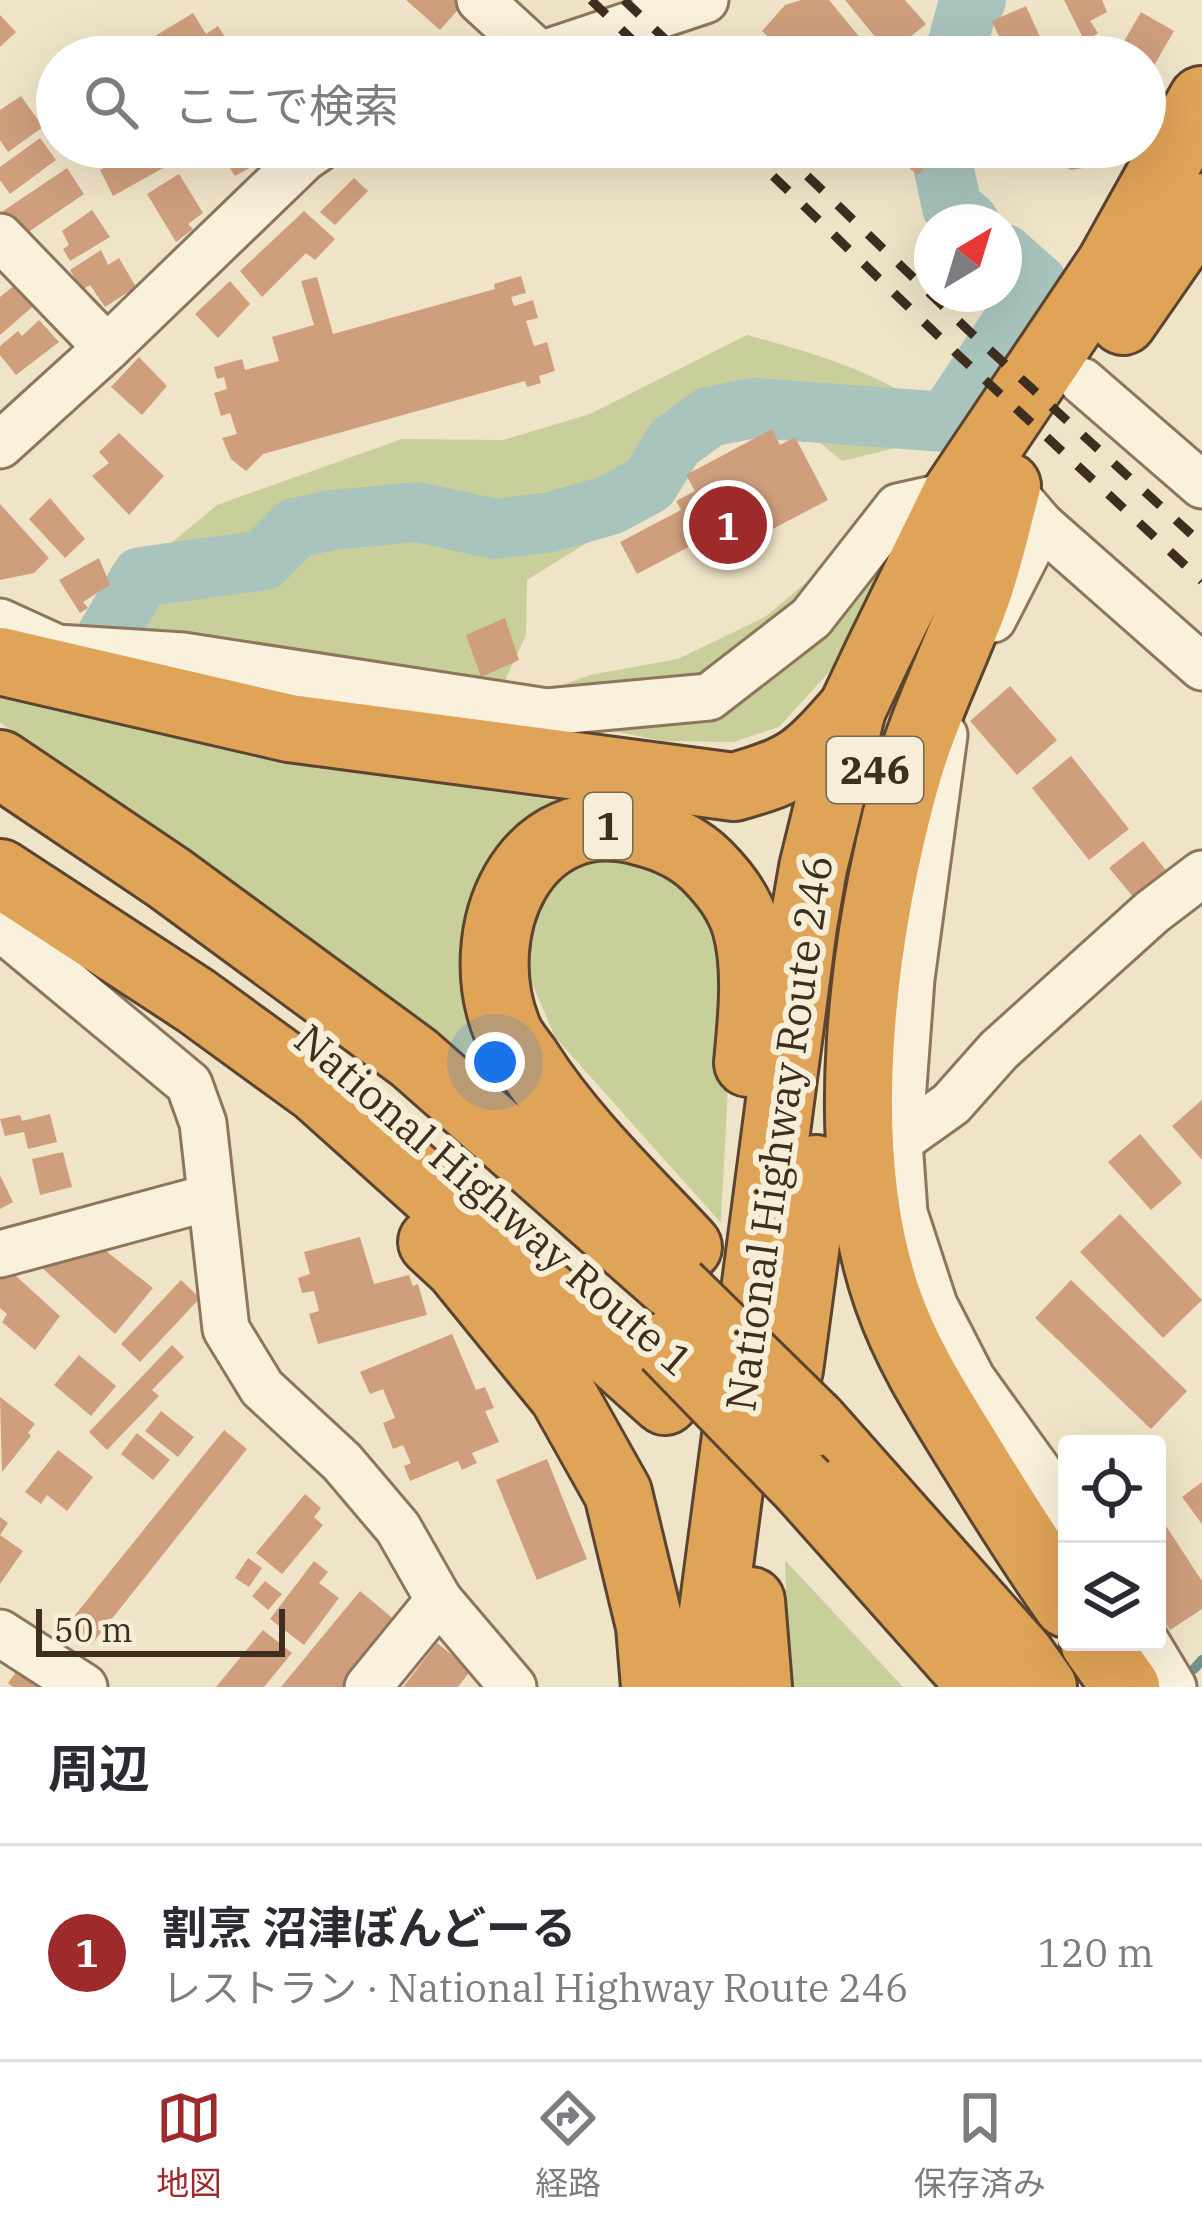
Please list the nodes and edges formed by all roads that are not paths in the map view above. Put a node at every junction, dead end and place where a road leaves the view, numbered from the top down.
1 (480, 0) edge
2 (705, 0) edge
3 (517, 36) edge
4 (597, 36) edge
5 (1202, 100) edge
6 (1166, 165) edge
7 (294, 168) edge
8 (1164, 168) edge
9 (1202, 207) edge
10 (0, 237) edge
11 (107, 348) junction
12 (1082, 381) junction
13 (0, 445) edge
14 (1202, 485) edge
15 (1001, 502) junction
16 (0, 622) edge
17 (0, 661) edge
18 (1202, 667) edge
19 (852, 710) junction
20 (0, 764) edge
21 (734, 787) junction
22 (0, 828) edge
23 (819, 842) junction
24 (0, 873) edge
25 (1202, 874) edge
26 (843, 917) junction
27 (0, 927) edge
28 (196, 1001) junction
29 (899, 1141) junction
30 (211, 1197) junction
31 (0, 1254) edge
32 (757, 1288) junction
33 (674, 1320) junction
34 (1058, 1498) edge
35 (800, 1509) junction
36 (1058, 1591) edge
37 (439, 1600) junction
38 (751, 1601) junction
39 (0, 1633) edge
40 (1100, 1651) edge
41 (1151, 1651) edge
42 (1016, 1677) edge
43 (84, 1687) edge
44 (368, 1687) edge
45 (513, 1687) edge
46 (655, 1687) edge
47 (703, 1687) edge
48 (738, 1687) edge
49 (758, 1687) edge
50 (931, 1687) edge
51 (1126, 1687) edge
52 (1173, 1687) edge

1 - 3 street
2 - 4 street
5 - 6 highway, National Highway Route 246 / 246
7 - 11 street
8 - 15 highway, National Highway Route 246 / 246
9 - 12 highway, National Highway Route 246 / 246
10 - 11 street
11 - 13 street
12 - 14 street
12 - 15 highway, National Highway Route 246 / 246
15 - 16 street
15 - 18 street
15 - 19 highway, National Highway Route 246 / 246
15 - 26 highway, National Highway Route 246 / 246
15 - 29 street
15 - 36 highway
17 - 21 highway, 1
19 - 21 highway, 1
19 - 23 highway, National Highway Route 246 / 246
20 - 33 highway, National Highway Route 1 / 1
21 - 23 highway, 1
22 - 33 highway, National Highway Route 1 / 1
23 - 26 highway
23 - 32 highway, National Highway Route 246 / 246
24 - 28 highway, 1
25 - 29 street
26 - 38 highway, National Highway Route 246 / 246
27 - 30 street
28 - 33 highway, 1
28 - 46 highway, 1
29 - 34 street
30 - 31 street
30 - 37 street
32 - 33 highway, 1
32 - 47 highway, National Highway Route 246 / 246
33 - 35 highway, National Highway Route 1 / 1, bridge
33 - 42 highway, 1
35 - 42 highway, National Highway Route 1 / 1
35 - 50 highway, 1
37 - 44 street
37 - 45 street
38 - 48 highway, National Highway Route 246 / 246
38 - 49 highway
39 - 43 street
40 - 51 highway
41 - 52 street

